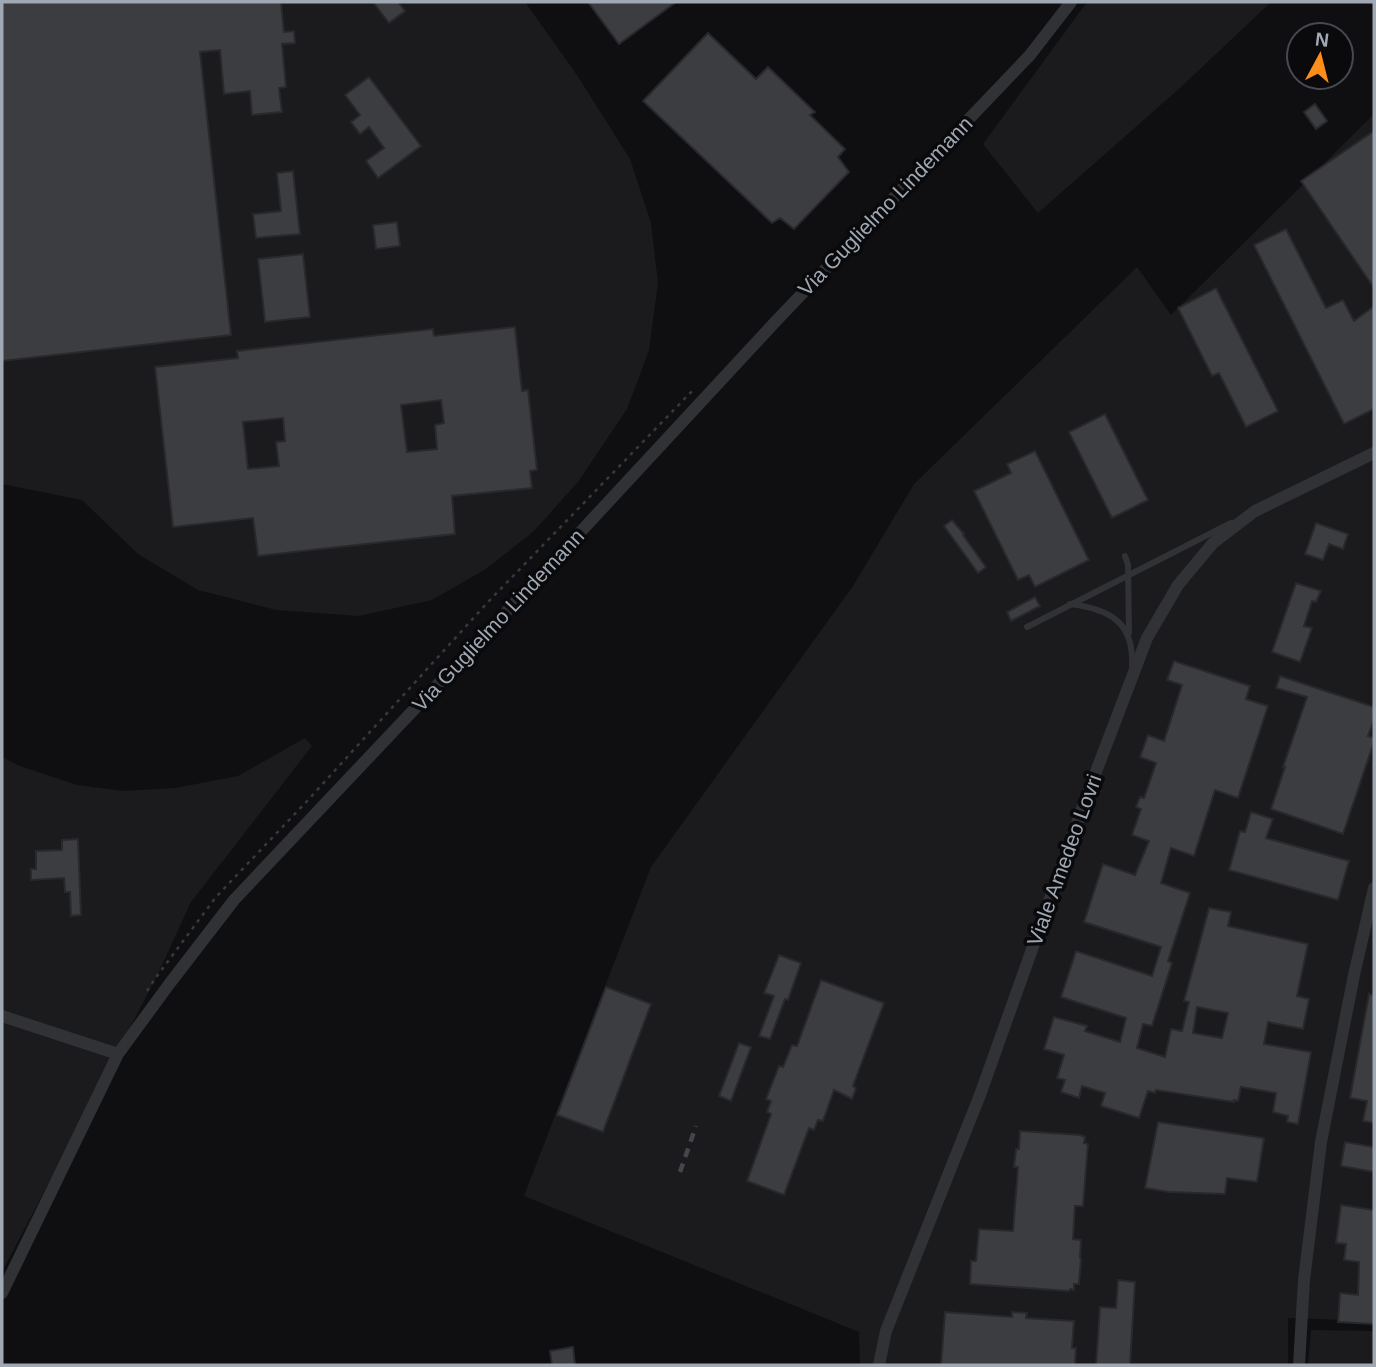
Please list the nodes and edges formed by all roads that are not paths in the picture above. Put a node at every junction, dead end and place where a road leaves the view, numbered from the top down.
1 (1071, 2) edge
2 (1374, 453) edge
3 (1255, 512) junction
4 (1125, 556) dead end
5 (1129, 575) junction
6 (1070, 604) junction
7 (1027, 627) dead end
8 (1129, 635) junction
9 (1132, 675) junction
10 (1374, 888) edge
11 (2, 1016) edge
12 (118, 1054) junction
13 (2, 1293) edge
14 (879, 1365) edge
15 (1299, 1365) edge

1 - 12 street, Via Guglielmo Lindemann
2 - 3 street, Viale Amedeo Lovri
3 - 5 lane
3 - 9 street, Viale Amedeo Lovri
4 - 5 lane
5 - 6 lane
5 - 8 lane
6 - 7 lane
6 - 8 lane
8 - 9 lane
9 - 14 street, Viale Amedeo Lovri
10 - 15 street
11 - 12 street
12 - 13 street, Via Guglielmo Lindemann

